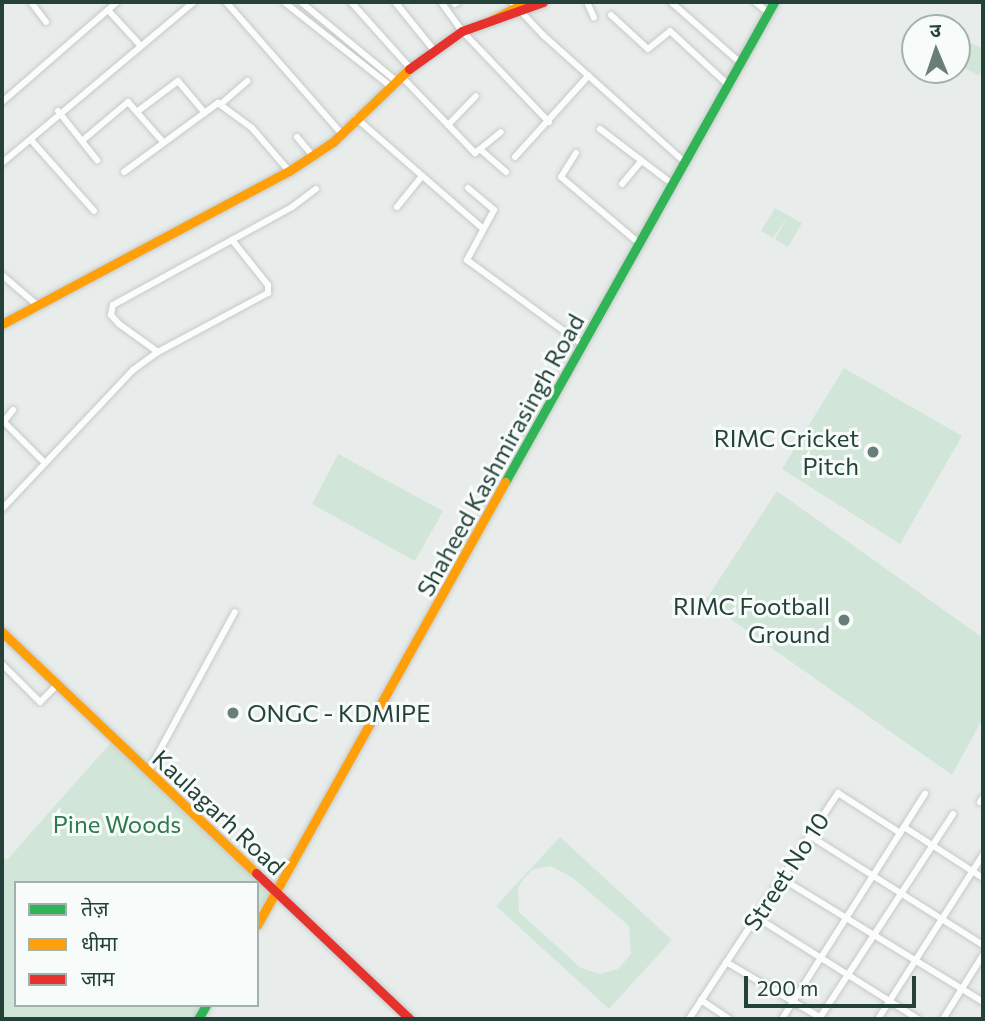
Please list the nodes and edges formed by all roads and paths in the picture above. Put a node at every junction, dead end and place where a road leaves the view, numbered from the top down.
1 (31, 2) edge
2 (117, 2) edge
3 (194, 2) edge
4 (226, 2) edge
5 (284, 2) edge
6 (301, 2) edge
7 (351, 2) edge
8 (395, 2) edge
9 (440, 2) edge
10 (526, 2) edge
11 (543, 2) edge
12 (587, 2) edge
13 (671, 2) edge
14 (755, 2) edge
15 (774, 2) edge
16 (766, 6) edge
17 (516, 7) edge
18 (108, 10) junction
19 (611, 15) dead end
20 (594, 18) dead end
21 (46, 22) dead end
22 (462, 31) junction
23 (141, 46) junction
24 (433, 49) junction
25 (736, 59) junction
26 (410, 68) junction
27 (589, 75) junction
28 (395, 80) junction
29 (247, 81) dead end
30 (724, 81) junction
31 (475, 96) dead end
32 (2, 102) edge
33 (221, 104) junction
34 (58, 111) junction
35 (138, 111) junction
36 (203, 111) junction
37 (356, 118) junction
38 (550, 122) junction
39 (448, 125) junction
40 (600, 129) dead end
41 (501, 132) dead end
42 (341, 134) junction
43 (297, 137) dead end
44 (31, 140) junction
45 (83, 140) junction
46 (163, 142) junction
47 (482, 151) junction
48 (576, 153) dead end
49 (313, 156) junction
50 (515, 157) dead end
51 (680, 158) junction
52 (97, 160) dead end
53 (641, 160) junction
54 (2, 163) edge
55 (289, 171) junction
56 (124, 172) dead end
57 (506, 172) dead end
58 (421, 177) junction
59 (667, 180) junction
60 (622, 184) dead end
61 (468, 188) dead end
62 (316, 189) dead end
63 (397, 207) dead end
64 (94, 211) dead end
65 (482, 228) junction
66 (634, 239) junction
67 (232, 240) junction
68 (2, 275) edge
69 (36, 304) junction
70 (2, 324) edge
71 (579, 342) junction
72 (158, 352) junction
73 (13, 410) dead end
74 (3, 423) edge
75 (45, 463) junction
76 (2, 509) edge
77 (235, 612) dead end
78 (2, 632) edge
79 (2, 664) edge
80 (57, 685) junction
81 (148, 772) junction
82 (925, 794) dead end
83 (953, 814) dead end
84 (902, 830) junction
85 (810, 836) junction
86 (933, 845) junction
87 (983, 855) edge
88 (973, 871) junction
89 (873, 876) junction
90 (781, 878) junction
91 (983, 878) edge
92 (274, 891) junction
93 (901, 893) junction
94 (259, 913) edge
95 (756, 917) junction
96 (846, 919) junction
97 (942, 919) junction
98 (259, 921) edge
99 (874, 936) junction
100 (983, 945) edge
101 (983, 955) edge
102 (821, 958) junction
103 (915, 961) junction
104 (726, 962) junction
105 (848, 975) junction
106 (962, 990) junction
107 (701, 1000) junction
108 (793, 1001) junction
109 (890, 1001) junction
110 (983, 1002) edge
111 (410, 1019) edge
112 (689, 1019) edge
113 (729, 1019) edge
114 (782, 1019) edge
115 (821, 1019) edge
116 (878, 1019) edge
117 (918, 1019) edge
118 (943, 1019) edge

1 - 21 street
2 - 18 street
3 - 23 street
4 - 42 street
5 - 28 street
6 - 28 street
7 - 26 street
8 - 24 street
9 - 22 street
10 - 17 street
11 - 17 street
12 - 20 street
13 - 25 street
14 - 16 street
15 - 92 street, Shaheed Kashmirasingh Road
16 - 25 street, Shaheed Kashmirasingh Road
17 - 22 street
17 - 27 street
18 - 23 street
18 - 32 street
19 - 30 street
22 - 24 street
22 - 38 street
23 - 34 street
24 - 26 street
25 - 30 street, Shaheed Kashmirasingh Road
26 - 28 street
27 - 38 street
27 - 51 street
28 - 37 street
28 - 39 street
29 - 33 street
30 - 51 street, Shaheed Kashmirasingh Road
31 - 39 street
33 - 36 street
33 - 55 street
34 - 44 street
34 - 45 street
35 - 36 street
35 - 45 street
35 - 46 street
36 - 46 street
37 - 42 street
37 - 58 street
38 - 50 street
39 - 47 street
40 - 53 street
41 - 47 street
42 - 49 street
43 - 49 street
44 - 54 street
44 - 64 street
45 - 52 street
46 - 56 street
47 - 57 street
48 - 66 street
49 - 55 street
51 - 59 street, Shaheed Kashmirasingh Road
53 - 59 street
53 - 60 street
55 - 69 street
58 - 63 street
58 - 65 street
59 - 66 street, Shaheed Kashmirasingh Road
61 - 65 street
62 - 67 street
65 - 71 street
66 - 71 street, Shaheed Kashmirasingh Road
67 - 72 street
67 - 72 street
68 - 69 street
69 - 70 street
71 - 92 street, Shaheed Kashmirasingh Road
72 - 75 street
73 - 74 street
74 - 75 street
75 - 76 street
77 - 81 street
78 - 80 street, Kaulagarh Road
79 - 80 street
80 - 81 street, Kaulagarh Road
81 - 92 street, Kaulagarh Road
82 - 84 street
83 - 86 street
84 - 85 street, Street No 10
84 - 86 street
84 - 89 street
85 - 89 street
85 - 90 street, Street No 10
86 - 88 street
86 - 93 street
87 - 88 street
88 - 91 street
88 - 97 street
89 - 93 street
89 - 96 street
90 - 95 street, Street No 10
90 - 96 street
92 - 94 street, Shaheed Kashmirasingh Road
92 - 98 street, Shaheed Kashmirasingh Road
92 - 111 street, Kaulagarh Road
93 - 97 street
93 - 99 street
95 - 102 street
95 - 104 street, Street No 10
96 - 99 street
96 - 102 street
97 - 100 street
97 - 103 street
99 - 103 street
99 - 105 street
101 - 106 street
102 - 105 street
102 - 108 street
103 - 106 street
103 - 109 street
104 - 107 street, Street No 10
104 - 108 street
105 - 109 street
105 - 115 street
106 - 110 street
106 - 118 street
107 - 112 street, Street No 10
107 - 113 street
108 - 114 street
108 - 115 street
109 - 116 street
109 - 117 street

